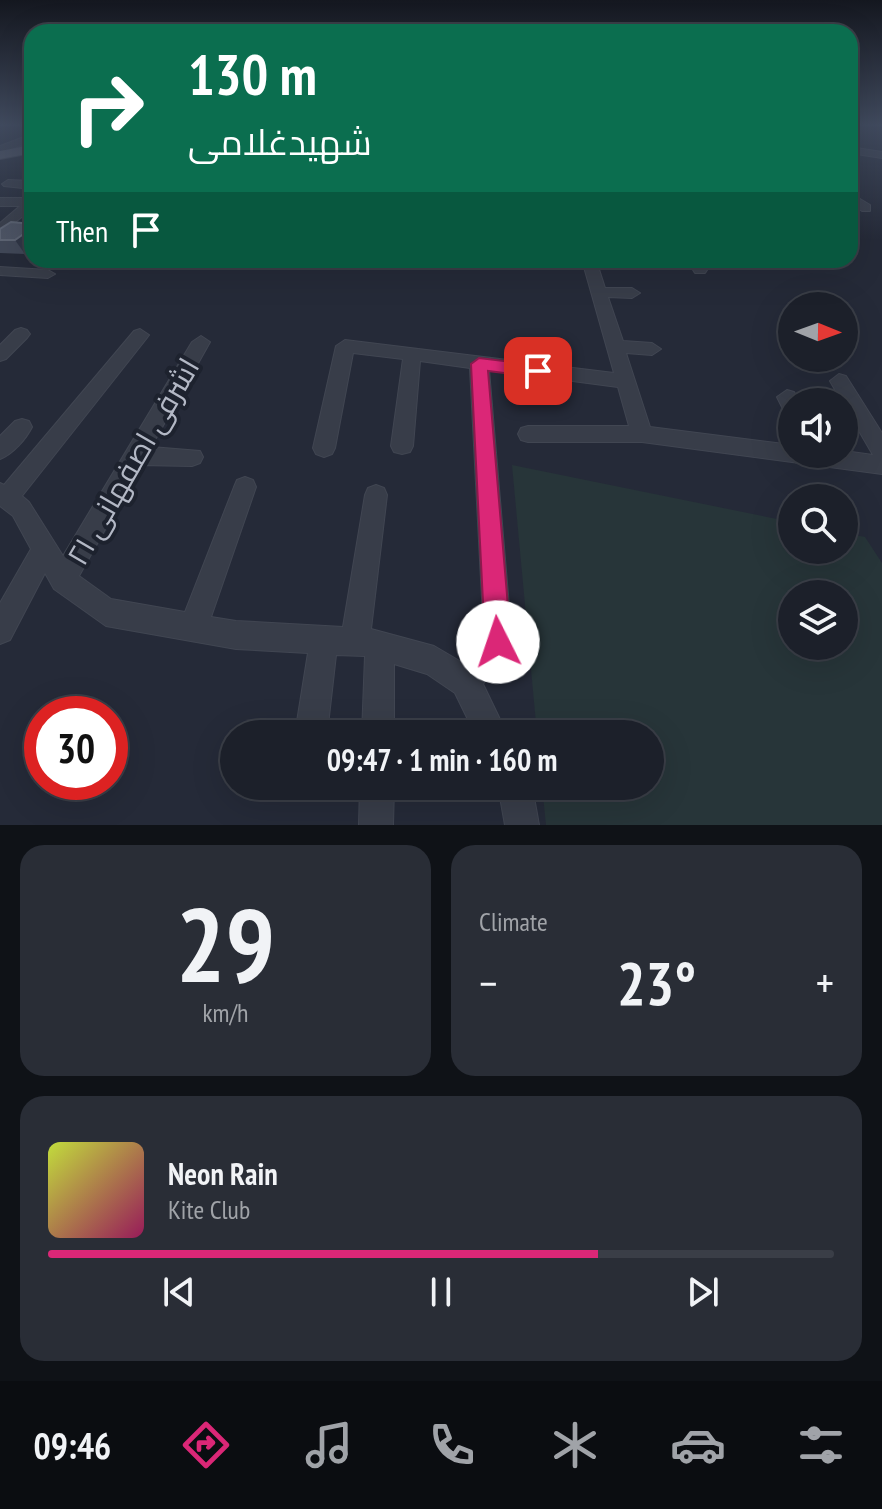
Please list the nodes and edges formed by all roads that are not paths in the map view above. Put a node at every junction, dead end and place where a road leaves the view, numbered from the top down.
1 (8, 184) dead end
2 (24, 185) edge
3 (0, 202) edge
4 (858, 202) edge
5 (24, 203) edge
6 (866, 208) dead end
7 (24, 209) edge
8 (3, 225) edge
9 (24, 225) edge
10 (591, 268) edge
11 (0, 271) edge
12 (48, 274) dead end
13 (598, 292) junction
14 (632, 293) dead end
15 (21, 334) dead end
16 (140, 335) dead end
17 (201, 342) dead end
18 (616, 347) junction
19 (652, 349) dead end
20 (0, 355) edge
21 (412, 355) junction
22 (479, 364) junction
23 (627, 381) junction
24 (839, 381) dead end
25 (22, 427) dead end
26 (528, 434) dead end
27 (642, 434) junction
28 (402, 446) dead end
29 (324, 448) dead end
30 (0, 450) edge
31 (778, 451) edge
32 (882, 451) edge
33 (135, 456) junction
34 (192, 457) dead end
35 (858, 462) edge
36 (882, 465) edge
37 (245, 487) dead end
38 (2, 494) edge
39 (376, 495) dead end
40 (45, 548) junction
41 (63, 580) junction
42 (193, 628) junction
43 (0, 630) edge
44 (324, 640) junction
45 (368, 644) junction
46 (466, 682) junction
47 (313, 720) edge
48 (376, 720) edge
49 (484, 720) edge
50 (377, 800) edge
51 (518, 800) edge
52 (376, 825) edge
53 (522, 825) edge

1 - 2 street
3 - 5 street
4 - 6 street
7 - 8 street
8 - 9 street
10 - 13 street
11 - 12 street
13 - 14 street
13 - 18 street
15 - 20 street
16 - 38 street
17 - 33 street, اشرفی اصفهانی ۲۱
18 - 19 street
18 - 23 street
21 - 22 street
21 - 28 street
21 - 29 street
22 - 23 street
22 - 46 street
23 - 27 street
24 - 32 street
25 - 30 street
26 - 27 street
27 - 31 street
33 - 34 street
33 - 41 street, اشرفی اصفهانی ۲۱
35 - 36 street
37 - 42 street
38 - 40 street
39 - 45 street
40 - 41 street
40 - 43 street
41 - 42 street
42 - 44 street
44 - 45 street
44 - 47 street
45 - 46 street
45 - 48 street
46 - 49 street
50 - 52 street
51 - 53 street

